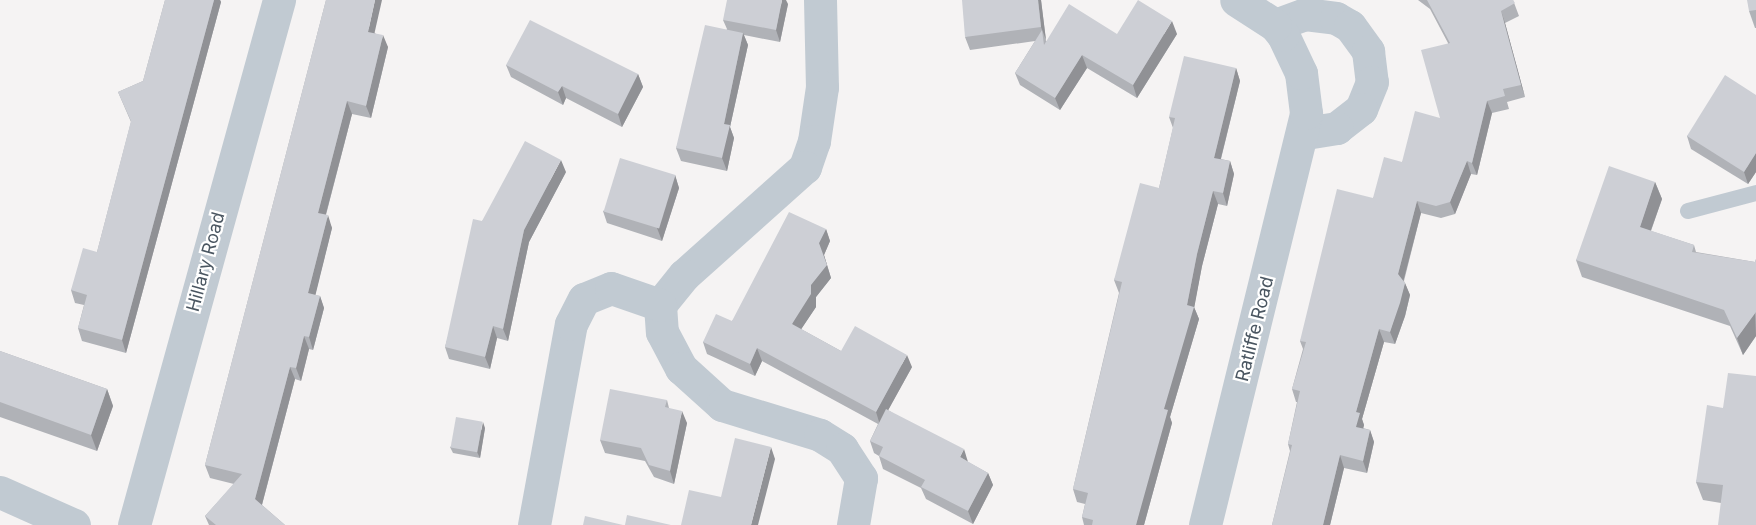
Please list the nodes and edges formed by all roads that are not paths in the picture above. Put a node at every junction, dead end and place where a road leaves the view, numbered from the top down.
1 (279, 0) edge
2 (820, 0) edge
3 (1236, 0) edge
4 (1275, 24) junction
5 (1304, 133) junction
6 (1756, 193) edge
7 (1688, 211) dead end
8 (660, 305) junction
9 (0, 492) edge
10 (74, 525) edge
11 (134, 525) edge
12 (534, 525) edge
13 (853, 525) edge
14 (1205, 525) edge

1 - 11 street, Hillary Road
2 - 8 street
3 - 4 street
4 - 5 street, Ratliffe Road
4 - 5 street
5 - 14 street, Ratliffe Road
6 - 7 lane
8 - 12 street
8 - 13 street
9 - 10 street

